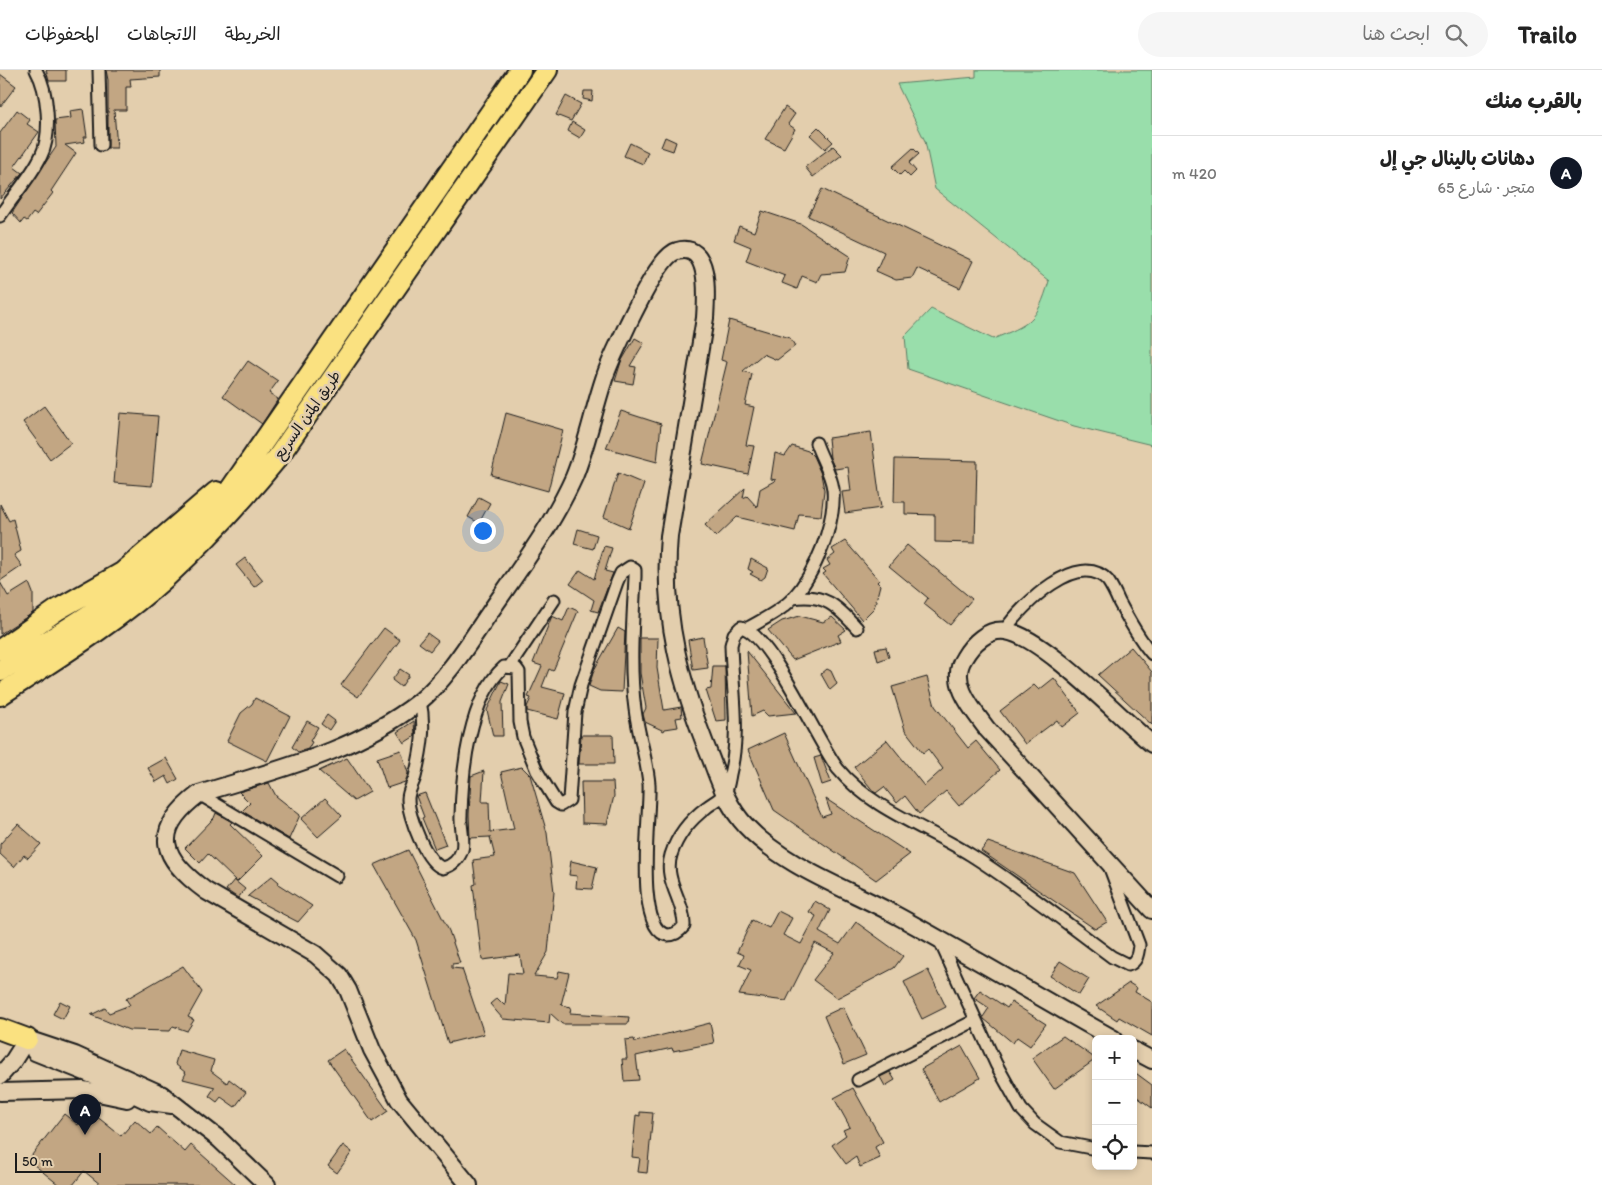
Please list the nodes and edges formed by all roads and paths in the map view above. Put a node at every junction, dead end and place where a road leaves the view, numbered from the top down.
1 (36, 70) edge
2 (100, 70) edge
3 (520, 70) edge
4 (547, 70) edge
5 (101, 145) dead end
6 (0, 216) edge
7 (816, 442) dead end
8 (243, 471) junction
9 (793, 598) junction
10 (554, 600) dead end
11 (748, 628) junction
12 (857, 628) dead end
13 (1005, 630) junction
14 (0, 650) edge
15 (1152, 654) edge
16 (510, 666) junction
17 (0, 671) edge
18 (0, 695) edge
19 (420, 701) junction
20 (1152, 744) edge
21 (725, 793) junction
22 (199, 794) junction
23 (1107, 860) junction
24 (337, 876) dead end
25 (1152, 910) edge
26 (938, 937) junction
27 (976, 1020) junction
28 (0, 1029) edge
29 (1107, 1035) edge
30 (0, 1040) edge
31 (29, 1045) junction
32 (1137, 1052) edge
33 (1152, 1060) edge
34 (0, 1076) edge
35 (858, 1080) dead end
36 (0, 1087) edge
37 (0, 1092) edge
38 (150, 1102) junction
39 (174, 1106) junction
40 (1092, 1148) edge
41 (1137, 1152) edge
42 (1152, 1153) edge
43 (267, 1185) edge
44 (469, 1185) edge

1 - 6 street
2 - 5 street
3 - 8 highway, طريق المتن السريع
4 - 18 highway, طريق المتن السريع
7 - 9 street
8 - 14 highway
8 - 17 highway, طريق المتن السريع
9 - 11 street
9 - 12 street
10 - 16 street
11 - 21 street
11 - 23 street
13 - 15 street
13 - 20 street
13 - 23 street
16 - 19 street
16 - 21 street
19 - 21 street
19 - 22 street
21 - 26 street
22 - 24 street
22 - 44 street
23 - 25 street
26 - 27 street
26 - 29 street
27 - 35 street
27 - 40 street
28 - 31 highway
30 - 31 highway
31 - 34 street
31 - 36 street
31 - 38 street
31 - 39 street
32 - 33 street
37 - 38 street
38 - 39 street
39 - 43 street
41 - 42 street

